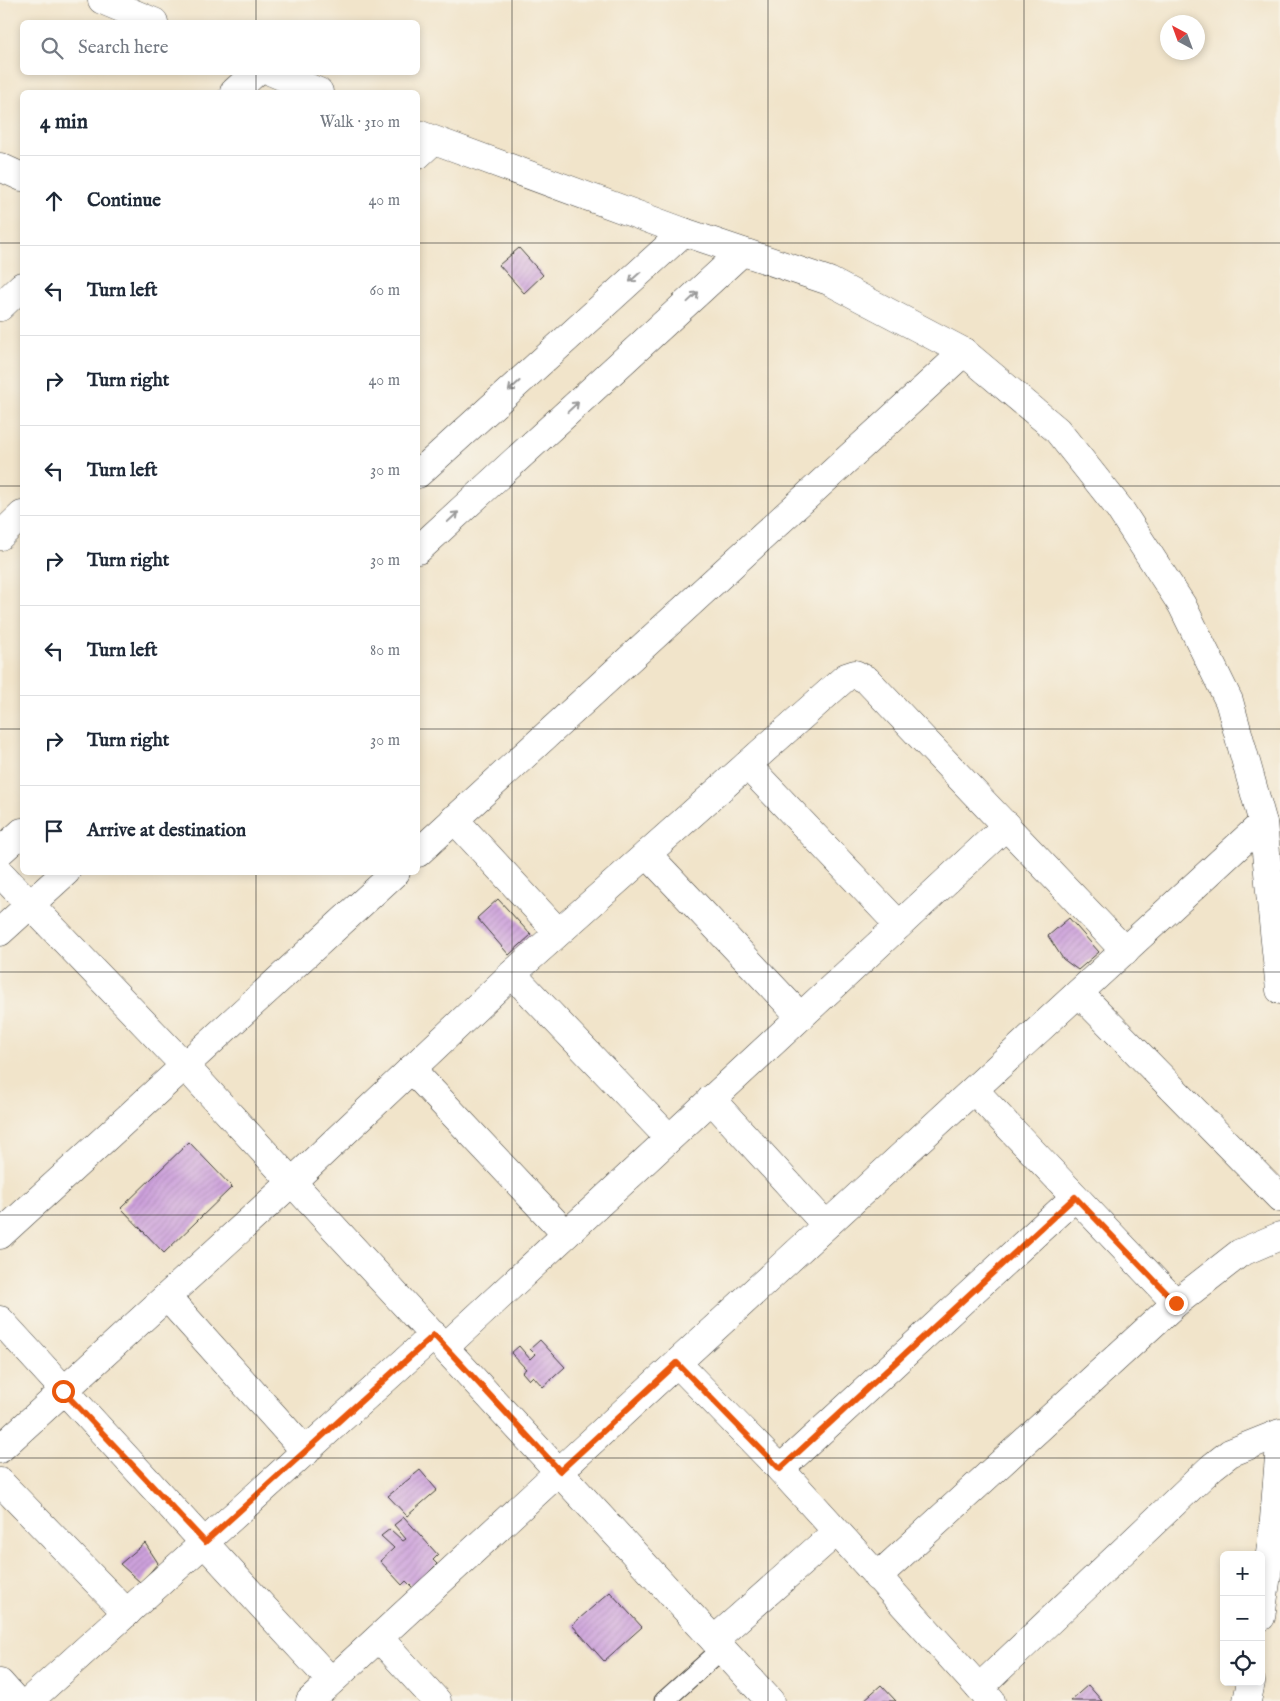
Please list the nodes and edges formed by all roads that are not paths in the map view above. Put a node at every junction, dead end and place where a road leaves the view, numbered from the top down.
1 (102, 0) edge
2 (149, 20) edge
3 (253, 75) edge
4 (279, 75) edge
5 (236, 90) edge
6 (314, 90) edge
7 (423, 143) edge
8 (0, 167) edge
9 (20, 176) edge
10 (684, 232) junction
11 (742, 252) junction
12 (20, 288) edge
13 (0, 307) edge
14 (964, 352) junction
15 (420, 472) edge
16 (20, 517) edge
17 (0, 536) edge
18 (420, 548) edge
19 (747, 765) junction
20 (454, 819) junction
21 (1263, 823) junction
22 (1007, 826) junction
23 (20, 834) edge
24 (420, 851) edge
25 (0, 852) edge
26 (646, 854) junction
27 (0, 873) edge
28 (63, 875) edge
29 (393, 875) edge
30 (32, 904) junction
31 (900, 925) junction
32 (0, 932) edge
33 (558, 932) junction
34 (1125, 951) junction
35 (512, 974) junction
36 (1280, 990) edge
37 (1079, 993) junction
38 (800, 1016) junction
39 (185, 1066) junction
40 (411, 1069) junction
41 (974, 1090) junction
42 (712, 1099) junction
43 (670, 1138) junction
44 (292, 1182) junction
45 (1075, 1197) junction
46 (1280, 1198) edge
47 (826, 1225) junction
48 (566, 1234) junction
49 (0, 1235) edge
50 (1280, 1236) edge
51 (167, 1297) junction
52 (1176, 1303) junction
53 (0, 1320) edge
54 (440, 1341) junction
55 (677, 1363) junction
56 (63, 1391) junction
57 (1280, 1433) edge
58 (1280, 1444) edge
59 (0, 1449) edge
60 (306, 1452) junction
61 (780, 1469) junction
62 (560, 1471) junction
63 (0, 1482) edge
64 (836, 1532) junction
65 (205, 1542) junction
66 (877, 1576) junction
67 (1264, 1596) edge
68 (127, 1613) junction
69 (378, 1638) junction
70 (718, 1644) junction
71 (332, 1681) junction
72 (0, 1683) edge
73 (1250, 1686) edge
74 (985, 1694) edge
75 (16, 1701) edge
76 (30, 1701) edge
77 (310, 1701) edge
78 (437, 1701) edge
79 (664, 1701) edge
80 (770, 1701) edge
81 (1247, 1701) edge

1 - 2 street
3 - 5 street
4 - 6 street
7 - 10 street
8 - 9 street
10 - 11 street
10 -> 15 street
11 - 14 street
18 -> 11 street
12 - 13 street
14 - 20 street
14 - 21 street
16 - 17 street
19 - 22 street
19 - 26 street
19 - 31 street
20 - 24 street
20 - 33 street
21 - 34 street
21 - 36 street
22 - 31 street
22 - 34 street
23 - 25 street
26 - 33 street
26 - 38 street
27 - 30 street
28 - 30 street
29 - 39 street
30 - 32 street
30 - 39 street
31 - 38 street
33 - 35 street
34 - 37 street
35 - 40 street
35 - 43 street
37 - 41 street
37 - 46 street
38 - 42 street
39 - 44 street
39 - 49 street
40 - 44 street
40 - 48 street
41 - 45 street
41 - 47 street
42 - 43 street
42 - 47 street
43 - 48 street
44 - 51 street
44 - 54 street
45 - 52 street
45 - 61 street
47 - 55 street
48 - 54 street
50 - 52 street
51 - 56 street
51 - 60 street
52 - 66 street
53 - 56 street
54 - 60 street
54 - 62 street
55 - 61 street
55 - 62 street
56 - 59 street
56 - 65 street
57 - 74 street
58 - 67 street
60 - 65 street
61 - 64 street
62 - 69 street
62 - 70 street
63 - 68 street
64 - 66 street
64 - 70 street
65 - 68 street
65 - 71 street
66 - 74 street
68 - 76 street
69 - 71 street
69 - 78 street
70 - 79 lane
70 - 80 street
71 - 77 street
72 - 75 street
73 - 81 street

